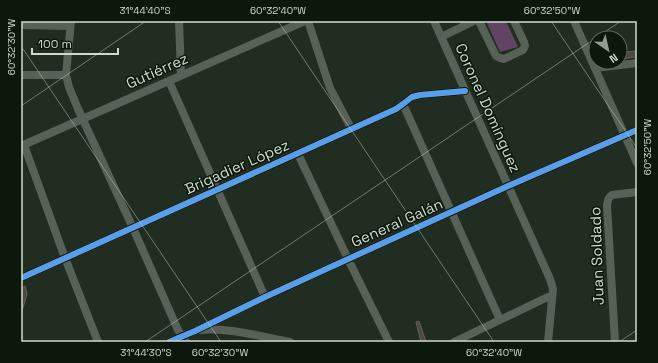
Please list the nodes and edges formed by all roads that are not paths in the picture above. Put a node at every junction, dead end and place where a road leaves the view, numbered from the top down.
1 (179, 21) edge
2 (305, 21) edge
3 (308, 21) edge
4 (434, 21) edge
5 (474, 21) edge
6 (479, 21) edge
7 (514, 21) edge
8 (574, 21) edge
9 (71, 23) edge
10 (21, 25) edge
11 (441, 37) junction
12 (588, 52) edge
13 (596, 70) edge
14 (21, 75) edge
15 (66, 75) junction
16 (182, 75) junction
17 (169, 81) junction
18 (465, 91) junction
19 (403, 104) junction
20 (83, 119) junction
21 (351, 128) junction
22 (637, 130) edge
23 (625, 135) junction
24 (23, 145) edge
25 (298, 154) junction
26 (637, 163) edge
27 (508, 186) junction
28 (217, 190) junction
29 (637, 192) edge
30 (452, 212) junction
31 (132, 228) junction
32 (65, 258) junction
33 (348, 259) junction
34 (21, 278) edge
35 (552, 295) junction
36 (265, 297) junction
37 (229, 314) junction
38 (500, 320) junction
39 (195, 331) junction
40 (235, 332) junction
41 (184, 339) edge
42 (98, 342) edge
43 (169, 342) edge
44 (290, 342) edge
45 (389, 342) edge
46 (454, 342) edge
47 (548, 342) edge
48 (615, 342) edge

1 - 16 street
2 - 16 street, Gutiérrez
3 - 21 street
4 - 11 street, Coronel Domínguez
5 - 11 street
6 - 7 street
8 - 12 street
9 - 10 street
9 - 15 street
11 - 18 street, Coronel Domínguez
13 - 23 street
14 - 15 street
15 - 20 street
16 - 17 street, Gutiérrez
17 - 20 street, Gutiérrez
17 - 28 street
18 - 19 street, Brigadier López
18 - 27 street, Coronel Domínguez
19 - 21 street, Brigadier López
19 - 30 street
20 - 24 street, Gutiérrez
20 - 31 street
21 - 25 street, Brigadier López
22 - 23 street, General Galán
23 - 26 street
23 - 27 street, General Galán
24 - 32 street
25 - 28 street, Brigadier López
25 - 33 street
27 - 30 street, General Galán
27 - 35 street, Coronel Domínguez
28 - 31 street, Brigadier López
28 - 36 street
29 - 48 street, Juan Soldado
30 - 33 street, General Galán
30 - 38 street
31 - 32 street, Brigadier López
31 - 41 street
32 - 34 street, Brigadier López
32 - 42 street
33 - 36 street, General Galán
33 - 45 street
35 - 38 street
35 - 47 street, Coronel Domínguez
36 - 37 street, General Galán
37 - 39 street, General Galán
37 - 40 street
38 - 46 street
39 - 40 street
39 - 41 street, General Galán
40 - 44 street
41 - 43 street, General Galán

